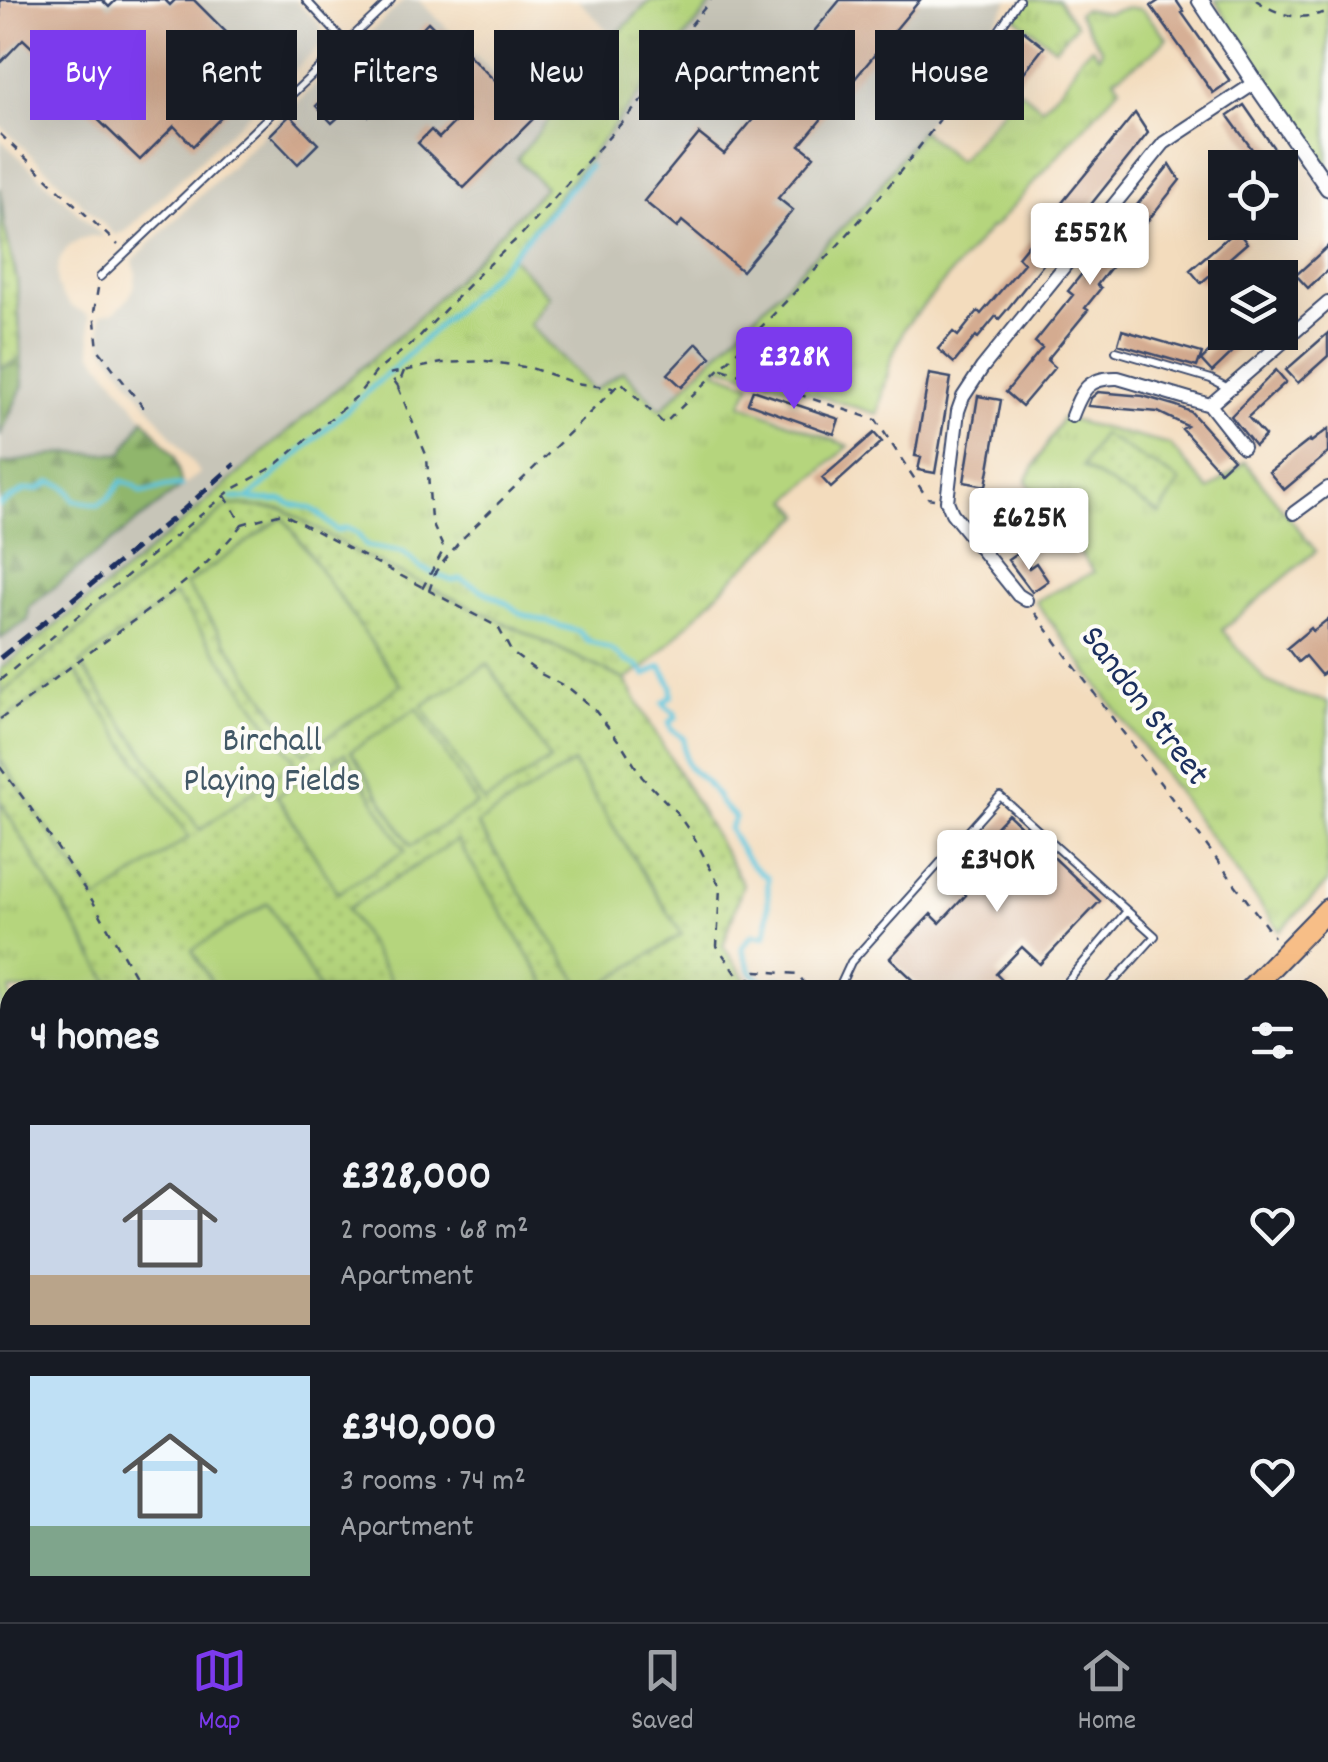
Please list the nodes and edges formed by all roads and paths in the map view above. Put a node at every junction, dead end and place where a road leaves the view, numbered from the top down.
1 (306, 0) edge
2 (390, 0) edge
3 (711, 0) edge
4 (1019, 0) edge
5 (1200, 0) edge
6 (1256, 0) edge
7 (1328, 11) edge
8 (333, 30) edge
9 (360, 30) edge
10 (999, 30) edge
11 (317, 71) edge
12 (1254, 84) junction
13 (938, 120) edge
14 (0, 134) edge
15 (1328, 188) edge
16 (126, 252) junction
17 (100, 276) joint
18 (1328, 303) edge
19 (1298, 323) edge
20 (1267, 350) edge
21 (1116, 351) dead end
22 (720, 369) junction
23 (404, 371) junction
24 (398, 386) junction
25 (614, 388) junction
26 (1229, 388) junction
27 (1210, 405) junction
28 (146, 410) dead end
29 (1072, 416) dead end
30 (1244, 447) dead end
31 (1328, 488) edge
32 (224, 495) junction
33 (947, 502) junction
34 (1294, 514) dead end
35 (242, 524) junction
36 (422, 588) junction
37 (428, 592) junction
38 (1026, 600) joint
39 (0, 680) edge
40 (0, 719) edge
41 (0, 768) edge
42 (1328, 909) edge
43 (1127, 910) junction
44 (1286, 952) junction
45 (137, 980) edge
46 (741, 980) edge
47 (747, 980) edge
48 (802, 980) edge
49 (841, 980) edge
50 (1069, 980) edge
51 (1115, 980) edge
52 (1259, 980) edge

1 - 8 lane
2 - 9 lane
3 - 32 path
4 - 10 lane
5 - 12 street
6 - 7 path
11 - 16 lane
12 - 15 street
12 - 33 street
13 - 22 path
14 - 16 path
16 - 17 lane
17 - 28 path
18 - 19 street
20 - 26 street
21 - 26 lane
22 - 25 path
22 - 33 path
23 - 24 path
23 - 24 path
23 - 25 path
24 - 36 path
25 - 37 path
26 - 27 street
27 - 29 street
27 - 30 street
31 - 34 street
32 - 35 path
32 - 39 path
33 - 38 street
35 - 36 path
35 - 40 path
36 - 37 path
37 - 46 path
38 - 44 path, Sandon Street
41 - 45 path
42 - 44 highway
43 - 49 lane
43 - 50 lane
43 - 51 lane
44 - 52 highway
47 - 48 path

